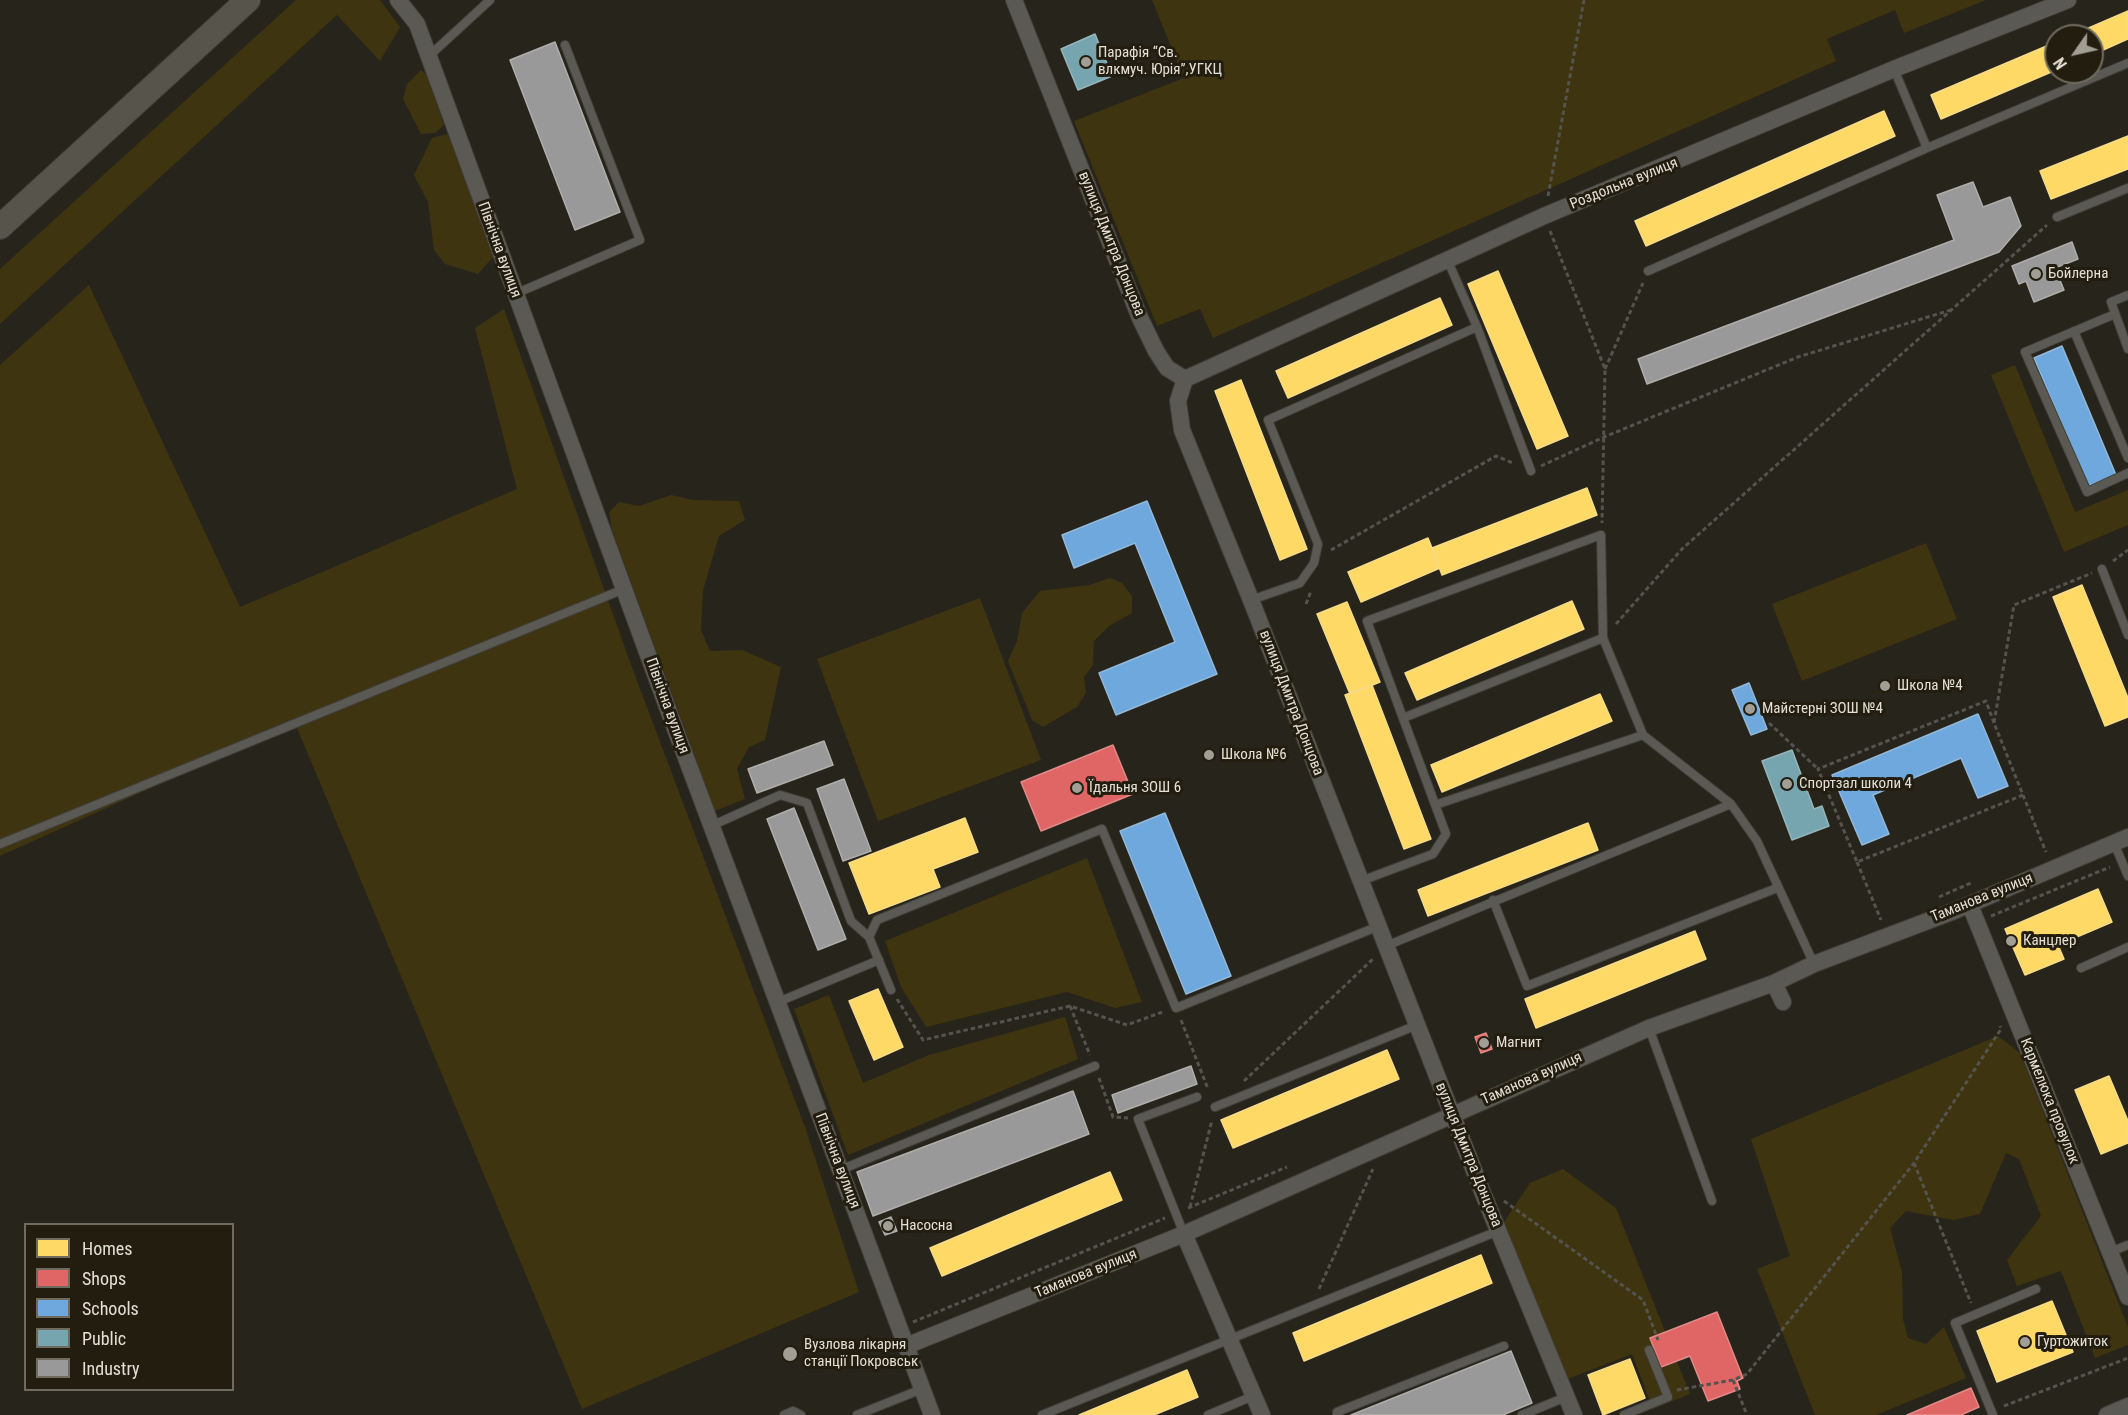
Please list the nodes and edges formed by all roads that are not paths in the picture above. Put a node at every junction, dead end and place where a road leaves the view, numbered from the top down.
1 (248, 0) edge
2 (398, 0) edge
3 (490, 0) edge
4 (1014, 0) edge
5 (2068, 0) edge
6 (565, 45) dead end
7 (429, 56) junction
8 (2128, 63) edge
9 (1894, 69) junction
10 (1927, 148) junction
11 (2128, 188) edge
12 (2057, 217) road end
13 (0, 226) edge
14 (1447, 259) junction
15 (1648, 271) road end
16 (516, 294) junction
17 (2128, 295) edge
18 (2115, 314) junction
19 (1477, 327) junction
20 (2074, 331) junction
21 (2128, 349) edge
22 (1185, 379) junction
23 (2128, 458) edge
24 (1531, 471) road end
25 (2128, 473) edge
26 (2102, 569) road end
27 (624, 589) junction
28 (1251, 600) junction
29 (2128, 635) edge
30 (1603, 638) junction
31 (1403, 718) junction
32 (1643, 735) junction
33 (1731, 804) junction
34 (1435, 805) junction
35 (711, 826) junction
36 (2121, 840) edge
37 (0, 844) edge
38 (2128, 876) edge
39 (1361, 881) junction
40 (1777, 888) junction
41 (1493, 900) junction
42 (1970, 904) junction
43 (1378, 926) junction
44 (869, 937) junction
45 (1386, 946) junction
46 (2128, 947) edge
47 (879, 960) junction
48 (1814, 964) junction
49 (2081, 968) dead end
50 (1774, 982) junction
51 (891, 990) road end
52 (778, 1002) junction
53 (1783, 1002) dead end
54 (1417, 1025) junction
55 (1649, 1028) junction
56 (1095, 1066) dead end
57 (1197, 1097) dead end
58 (1215, 1107) road end
59 (1452, 1114) junction
60 (840, 1170) junction
61 (1712, 1201) dead end
62 (1498, 1231) junction
63 (1184, 1234) junction
64 (2128, 1245) edge
65 (2110, 1252) junction
66 (2036, 1289) dead end
67 (2128, 1297) edge
68 (1228, 1339) junction
69 (906, 1346) junction
70 (1504, 1346) dead end
71 (1649, 1350) dead end
72 (922, 1389) junction
73 (1253, 1396) junction
74 (1566, 1397) junction
75 (2128, 1406) edge
76 (1992, 1413) edge
77 (784, 1415) edge
78 (801, 1415) edge
79 (857, 1415) edge
80 (932, 1415) edge
81 (1042, 1415) edge
82 (1208, 1415) edge
83 (1262, 1415) edge
84 (1337, 1415) edge
85 (1522, 1415) edge
86 (1574, 1415) edge
87 (1624, 1415) edge
88 (2107, 1415) edge

1 - 13 main road
2 - 7 street, Північна вулиця
3 - 7 lane
4 - 22 street, вулиця Дмитра Донцова
5 - 9 street, Роздольна вулиця
6 - 16 lane
7 - 16 street, Північна вулиця
8 - 10 lane
9 - 10 lane
9 - 14 street, Роздольна вулиця
10 - 15 lane
11 - 12 lane
14 - 19 lane
14 - 22 street, Роздольна вулиця
16 - 27 street, Північна вулиця
17 - 18 lane
18 - 20 lane
18 - 21 lane
19 - 24 lane
19 - 28 lane
20 - 23 lane
20 - 25 lane
22 - 28 street, вулиця Дмитра Донцова
26 - 29 lane
27 - 35 street, Північна вулиця
27 - 37 lane
28 - 39 street, вулиця Дмитра Донцова
30 - 31 lane
30 - 31 lane
30 - 32 lane
31 - 34 lane
32 - 33 lane
32 - 34 lane
33 - 40 lane
33 - 41 lane
34 - 39 lane
35 - 44 lane
35 - 52 street, Північна вулиця
36 - 38 lane
36 - 42 street, Таманова вулиця
39 - 43 street, вулиця Дмитра Донцова
40 - 41 lane
40 - 48 lane
41 - 45 lane
42 - 48 street, Таманова вулиця
42 - 65 street, Кармелюка провулок
43 - 44 lane
43 - 45 street, вулиця Дмитра Донцова
44 - 47 lane
45 - 54 street, вулиця Дмитра Донцова
46 - 49 lane
47 - 51 lane
47 - 52 lane
48 - 50 street, Таманова вулиця
50 - 53 street
50 - 55 street, Таманова вулиця
52 - 60 street, Північна вулиця
54 - 58 lane
54 - 59 street, вулиця Дмитра Донцова
55 - 59 street, Таманова вулиця
55 - 61 lane
56 - 60 lane
57 - 63 lane
59 - 62 street, вулиця Дмитра Донцова
59 - 63 street, Таманова вулиця
60 - 69 street, Північна вулиця
62 - 68 lane
62 - 74 street, вулиця Дмитра Донцова
63 - 68 street
63 - 69 street, Таманова вулиця
64 - 65 lane
65 - 67 street, Кармелюка провулок
66 - 76 lane
68 - 73 street
68 - 81 lane
69 - 72 street, Північна вулиця
70 - 84 lane
71 - 87 lane
72 - 79 lane
72 - 80 street, Північна вулиця
73 - 82 lane
73 - 83 street
74 - 85 lane
74 - 86 street, вулиця Дмитра Донцова
75 - 88 street
77 - 78 lane

